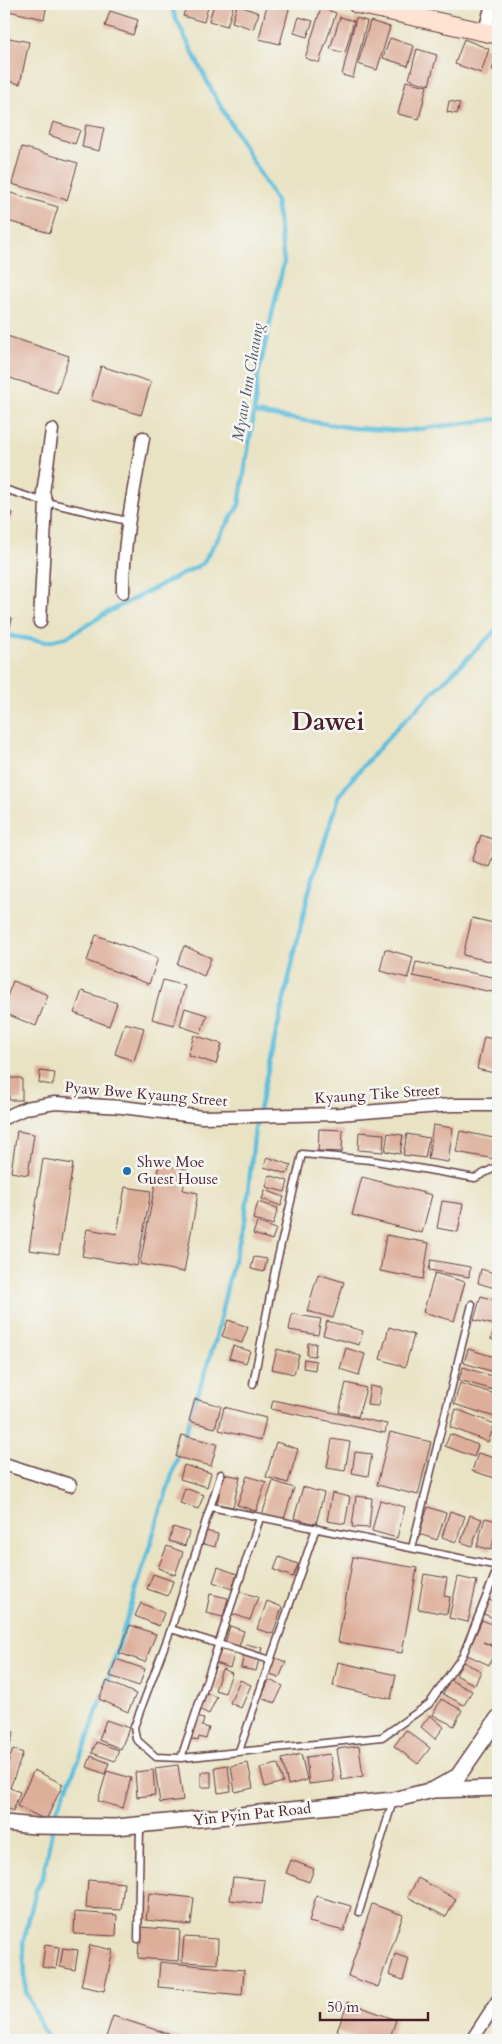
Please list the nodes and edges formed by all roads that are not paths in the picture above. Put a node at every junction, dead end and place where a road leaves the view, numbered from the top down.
1 (357, 4) edge
2 (492, 4) edge
3 (492, 33) edge
4 (52, 430) dead end
5 (144, 438) dead end
6 (4, 489) edge
7 (46, 502) junction
8 (127, 521) junction
9 (123, 592) dead end
10 (40, 622) dead end
11 (498, 1105) edge
12 (257, 1117) joint
13 (4, 1118) edge
14 (498, 1166) edge
15 (472, 1304) dead end
16 (253, 1384) dead end
17 (4, 1464) edge
18 (221, 1474) dead end
19 (70, 1485) dead end
20 (211, 1507) junction
21 (260, 1518) junction
22 (316, 1528) junction
23 (412, 1548) junction
24 (498, 1567) edge
25 (171, 1629) junction
26 (219, 1644) junction
27 (270, 1660) junction
28 (498, 1718) edge
29 (239, 1751) junction
30 (181, 1758) junction
31 (498, 1788) edge
32 (433, 1790) junction
33 (394, 1800) junction
34 (4, 1823) edge
35 (140, 1826) junction
36 (359, 1912) dead end
37 (138, 1939) dead end
38 (498, 2000) edge
39 (472, 2040) edge

1 - 3 main road
2 - 3 street
4 - 7 street
5 - 8 street
6 - 7 lane
7 - 8 lane
7 - 10 street
8 - 9 street
11 - 12 street, Kyaung Tike Street
12 - 13 street, Pyaw Bwe Kyaung Street
14 - 16 lane
15 - 23 lane
17 - 19 street
18 - 20 lane
20 - 21 lane
20 - 25 lane
21 - 22 lane
21 - 26 lane
22 - 23 lane
22 - 27 lane
23 - 24 lane
24 - 29 lane
25 - 26 lane
25 - 30 lane
26 - 27 lane
26 - 30 lane
27 - 29 lane
28 - 32 street
29 - 30 lane
31 - 32 street, Yin Pyin Pat Road
32 - 33 street, Yin Pyin Pat Road
33 - 35 street, Yin Pyin Pat Road
33 - 36 lane
34 - 35 street, Yin Pyin Pat Road
35 - 37 lane
38 - 39 street

